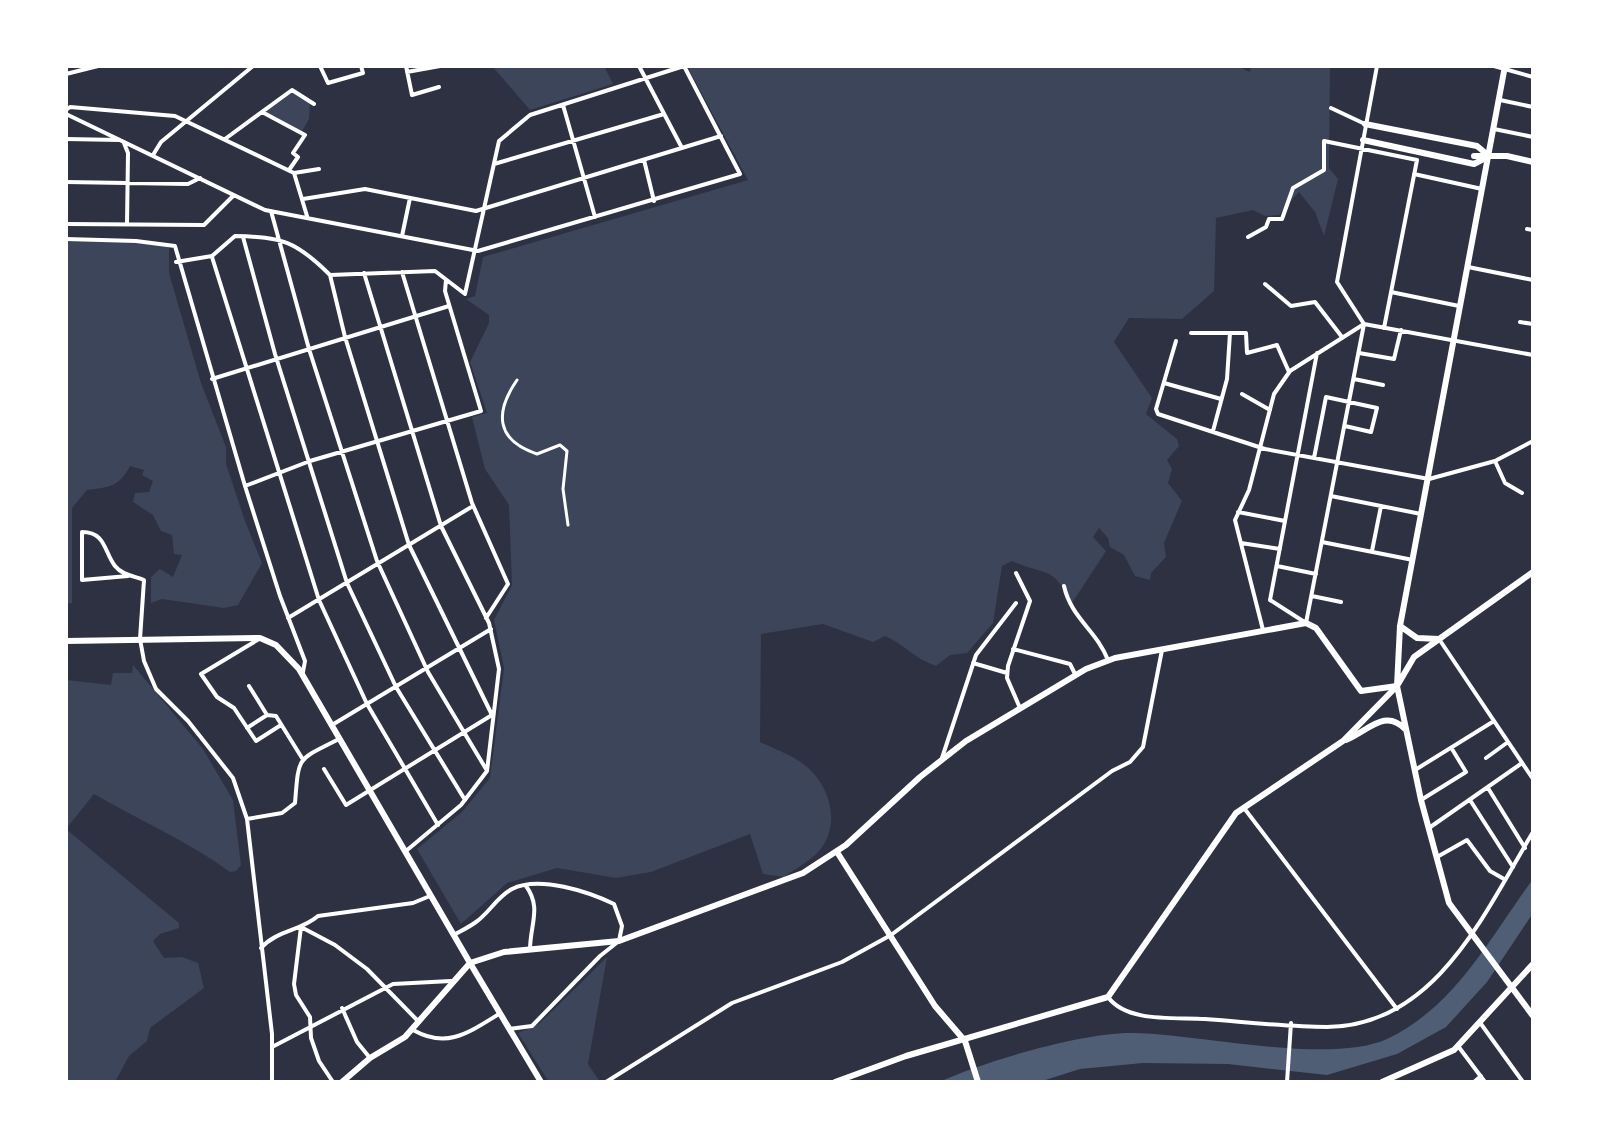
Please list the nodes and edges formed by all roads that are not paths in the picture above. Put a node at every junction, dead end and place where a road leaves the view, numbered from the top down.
1 (98, 66) edge
2 (253, 66) edge
3 (320, 66) edge
4 (361, 66) edge
5 (440, 66) edge
6 (639, 66) edge
7 (684, 66) edge
8 (1377, 66) edge
9 (1494, 66) edge
10 (407, 69) edge
11 (1505, 69) edge
12 (66, 74) edge
13 (1533, 77) edge
14 (647, 80) junction
15 (439, 87) dead end
16 (1500, 100) junction
17 (314, 104) dead end
18 (563, 105) junction
19 (1533, 107) edge
20 (1331, 108) dead end
21 (66, 112) edge
22 (262, 112) junction
23 (664, 114) junction
24 (188, 121) junction
25 (1365, 124) junction
26 (1494, 129) junction
27 (721, 136) junction
28 (1533, 137) edge
29 (66, 139) edge
30 (225, 139) junction
31 (123, 140) junction
32 (572, 140) junction
33 (1362, 144) junction
34 (682, 148) junction
35 (153, 155) junction
36 (1474, 156) dead end
37 (1489, 156) junction
38 (644, 160) junction
39 (1533, 162) edge
40 (494, 164) junction
41 (319, 169) dead end
42 (292, 172) junction
43 (1414, 174) junction
44 (200, 178) junction
45 (584, 179) junction
46 (66, 182) edge
47 (127, 183) junction
48 (1482, 189) junction
49 (234, 195) junction
50 (410, 198) junction
51 (303, 199) junction
52 (654, 201) junction
53 (484, 209) junction
54 (271, 211) junction
55 (595, 217) junction
56 (307, 218) junction
57 (66, 224) edge
58 (127, 224) junction
59 (243, 236) junction
60 (402, 236) junction
61 (1248, 237) dead end
62 (276, 238) junction
63 (66, 239) edge
64 (478, 251) junction
65 (212, 256) junction
66 (176, 262) junction
67 (1468, 267) junction
68 (402, 272) junction
69 (364, 273) junction
70 (330, 275) junction
71 (446, 280) junction
72 (1533, 280) edge
73 (1265, 284) dead end
74 (1391, 292) junction
75 (449, 306) junction
76 (1461, 307) junction
77 (413, 316) junction
78 (1520, 322) dead end
79 (1364, 324) junction
80 (1533, 324) edge
81 (379, 328) junction
82 (1384, 328) junction
83 (1401, 330) junction
84 (1191, 333) dead end
85 (1230, 333) junction
86 (345, 337) junction
87 (1342, 337) junction
88 (1455, 340) junction
89 (1176, 341) dead end
90 (309, 349) junction
91 (1317, 353) junction
92 (1359, 353) junction
93 (1533, 355) edge
94 (279, 358) junction
95 (246, 368) junction
96 (1289, 372) junction
97 (212, 379) junction
98 (1354, 379) junction
99 (517, 380) dead end
100 (1164, 383) junction
101 (1383, 385) dead end
102 (1242, 394) dead end
103 (1221, 399) junction
104 (1350, 402) junction
105 (1270, 410) junction
106 (447, 421) junction
107 (1345, 426) junction
108 (411, 431) junction
109 (1213, 431) junction
110 (378, 441) junction
111 (1533, 441) edge
112 (1260, 447) junction
113 (341, 452) junction
114 (1297, 456) junction
115 (1314, 459) junction
116 (310, 461) junction
117 (1495, 461) junction
118 (1338, 463) junction
119 (278, 471) junction
120 (1429, 479) junction
121 (245, 486) junction
122 (1522, 493) dead end
123 (1331, 496) junction
124 (473, 506) junction
125 (1381, 506) junction
126 (1238, 512) junction
127 (1421, 514) junction
128 (1285, 521) junction
129 (568, 525) dead end
130 (441, 526) junction
131 (1322, 542) junction
132 (1241, 543) junction
133 (409, 545) junction
134 (1280, 549) junction
135 (1372, 551) junction
136 (1413, 560) junction
137 (379, 564) junction
138 (1277, 566) junction
139 (1533, 572) edge
140 (1016, 573) dead end
141 (1316, 574) junction
142 (128, 576) junction
143 (347, 583) junction
144 (1064, 586) dead end
145 (1312, 596) junction
146 (319, 600) junction
147 (1341, 602) dead end
148 (1016, 603) dead end
149 (288, 618) junction
150 (486, 618) junction
151 (1306, 623) junction
152 (1400, 626) junction
153 (491, 629) junction
154 (1263, 631) junction
155 (260, 638) junction
156 (140, 639) junction
157 (1439, 639) junction
158 (66, 641) edge
159 (457, 649) junction
160 (1013, 649) junction
161 (1162, 650) junction
162 (1108, 660) junction
163 (973, 663) junction
164 (426, 668) junction
165 (1007, 673) junction
166 (1075, 674) junction
167 (302, 675) junction
168 (249, 686) dead end
169 (1397, 686) junction
170 (396, 687) junction
171 (367, 704) junction
172 (1020, 708) junction
173 (267, 715) junction
174 (492, 715) junction
175 (1494, 721) junction
176 (281, 725) junction
177 (332, 726) junction
178 (247, 728) junction
179 (1406, 730) junction
180 (466, 733) junction
181 (339, 739) junction
182 (1343, 741) junction
183 (1508, 742) junction
184 (1452, 749) junction
185 (436, 751) junction
186 (302, 758) junction
187 (1486, 758) dead end
188 (940, 762) junction
189 (1522, 763) junction
190 (324, 769) dead end
191 (405, 770) junction
192 (1414, 770) junction
193 (487, 771) junction
194 (1533, 779) edge
195 (1488, 787) junction
196 (369, 793) junction
197 (465, 800) junction
198 (1421, 800) junction
199 (1470, 800) junction
200 (1244, 808) junction
201 (247, 819) junction
202 (438, 825) junction
203 (1428, 829) junction
204 (1533, 832) edge
205 (1526, 850) junction
206 (1533, 850) edge
207 (406, 851) junction
208 (837, 852) junction
209 (1435, 859) junction
210 (1513, 867) junction
211 (1504, 879) junction
212 (526, 886) junction
213 (432, 896) junction
214 (301, 927) junction
215 (454, 935) junction
216 (891, 935) junction
217 (1473, 939) junction
218 (619, 941) junction
219 (261, 948) junction
220 (530, 950) junction
221 (470, 963) junction
222 (1533, 964) edge
223 (451, 981) junction
224 (388, 987) junction
225 (1513, 990) junction
226 (1108, 997) junction
227 (342, 1008) junction
228 (1397, 1009) junction
229 (499, 1014) junction
230 (1533, 1016) edge
231 (419, 1022) junction
232 (1291, 1023) junction
233 (1481, 1024) junction
234 (311, 1025) junction
235 (508, 1029) junction
236 (413, 1030) junction
237 (965, 1041) junction
238 (1458, 1046) junction
239 (272, 1047) junction
240 (370, 1058) junction
241 (1481, 1076) junction
242 (272, 1082) edge
243 (333, 1082) edge
244 (342, 1082) edge
245 (541, 1082) edge
246 (606, 1082) edge
247 (835, 1082) edge
248 (978, 1082) edge
249 (1287, 1082) edge
250 (1382, 1082) edge
251 (1474, 1082) edge
252 (1485, 1082) edge
253 (1523, 1082) edge

1 - 12 street
2 - 24 street
3 - 4 street
5 - 10 street
6 - 14 street
7 - 14 street
7 - 27 street
8 - 25 street
9 - 11 street
10 - 15 street
11 - 13 street
11 - 16 street
14 - 18 street
14 - 23 street
16 - 19 street
16 - 26 street
17 - 22 street
18 - 32 street
18 - 40 street
20 - 25 street
21 - 24 street
21 - 31 street
22 - 30 street
22 - 42 street
23 - 32 street
23 - 34 street
24 - 30 street
24 - 35 street
25 - 33 street
25 - 37 street
26 - 28 street
26 - 37 street
27 - 34 street
27 - 52 street
29 - 31 street
30 - 42 street
31 - 35 street
31 - 47 street
32 - 40 street
32 - 45 street
33 - 37 street
33 - 43 street
33 - 61 street
33 - 79 street
34 - 38 street
35 - 44 street
36 - 37 street
37 - 39 street
37 - 48 street
38 - 45 street
38 - 52 street
40 - 53 street
41 - 42 street
42 - 51 street
43 - 48 street
43 - 74 street
44 - 47 street
44 - 49 street
45 - 53 street
45 - 55 street
46 - 47 street
47 - 58 street
48 - 67 street
49 - 54 street
49 - 58 street
50 - 51 street
50 - 53 street
50 - 60 street
51 - 56 street
52 - 55 street
53 - 64 street
54 - 56 street
54 - 62 street
55 - 64 street
56 - 60 street
57 - 58 street
59 - 62 street
59 - 65 street
59 - 94 street
60 - 64 street
62 - 70 street
62 - 90 street
63 - 66 street
64 - 71 street
65 - 66 street
65 - 95 street
66 - 97 street
67 - 72 street
67 - 76 street
68 - 69 street
68 - 71 street
68 - 77 street
69 - 70 street
69 - 81 street
70 - 86 street
71 - 75 street
73 - 87 street
74 - 76 street
74 - 82 street
75 - 77 street
75 - 106 street
76 - 88 street
77 - 81 street
77 - 106 street
78 - 80 street
79 - 82 street
79 - 87 street
79 - 92 street
81 - 86 street
81 - 108 street
82 - 83 street
83 - 88 street
83 - 92 street
84 - 85 street
85 - 96 street
85 - 103 street
86 - 90 street
86 - 110 street
87 - 91 street
88 - 93 street
88 - 120 street
89 - 100 street
90 - 94 street
90 - 113 street
91 - 96 street
91 - 114 street
92 - 98 street
94 - 95 street
94 - 116 street
95 - 97 street
95 - 119 street
96 - 105 street
97 - 121 street
98 - 101 street
98 - 104 street
99 - 129 street
100 - 103 street
100 - 109 street
102 - 105 street
103 - 109 street
104 - 107 street
104 - 107 street
104 - 115 street
105 - 112 street
106 - 108 street
106 - 124 street
107 - 118 street
108 - 110 street
108 - 130 street
109 - 112 street
110 - 113 street
110 - 133 street
111 - 117 street
112 - 114 street
112 - 126 street
113 - 116 street
113 - 137 street
114 - 115 street
114 - 128 street
115 - 118 street
116 - 119 street
116 - 143 street
117 - 120 street
117 - 122 street
118 - 120 street
118 - 123 street
119 - 121 street
119 - 146 street
120 - 127 street
121 - 149 street
123 - 125 street
123 - 131 street
124 - 130 street
124 - 150 street
125 - 127 street
125 - 135 street
126 - 128 street
126 - 132 street
127 - 136 street
128 - 134 street
130 - 133 street
130 - 150 street
131 - 135 street
131 - 141 street
132 - 134 street
132 - 154 street
133 - 137 street
133 - 159 street
134 - 138 street
135 - 136 street
136 - 152 street
137 - 143 street
137 - 164 street
138 - 141 street
138 - 151 street
139 - 157 street
140 - 160 street
141 - 145 street
142 - 142 street
142 - 156 street
143 - 146 street
143 - 170 street
144 - 162 street
145 - 147 street
145 - 151 street
146 - 149 street
146 - 171 street
148 - 163 street
149 - 167 street
150 - 153 street
151 - 154 street
151 - 169 street
152 - 157 street
152 - 169 street
153 - 159 street
153 - 174 street
154 - 161 street
155 - 156 street
155 - 167 street
155 - 178 street
156 - 158 street
156 - 201 street
157 - 169 street
157 - 175 street
159 - 164 street
159 - 174 street
160 - 165 street
160 - 166 street
161 - 162 street
161 - 216 street
162 - 166 street
163 - 165 street
163 - 188 street
164 - 170 street
164 - 180 street
165 - 172 street
166 - 172 street
167 - 177 street
168 - 173 street
169 - 179 street
169 - 182 street
170 - 171 street
170 - 185 street
171 - 177 street
171 - 191 street
172 - 188 street
173 - 176 street
173 - 178 street
174 - 180 street
174 - 193 street
175 - 183 street
175 - 184 street
176 - 178 street
176 - 186 street
177 - 181 street
179 - 182 street
179 - 192 street
180 - 185 street
180 - 193 street
181 - 186 street
181 - 196 street
182 - 200 street
183 - 187 street
183 - 189 street
184 - 192 street
184 - 198 street
185 - 191 street
185 - 197 street
186 - 201 street
188 - 208 street
189 - 194 street
189 - 195 street
190 - 196 street
191 - 196 street
191 - 202 street
192 - 198 street
193 - 197 street
195 - 199 street
195 - 205 street
196 - 207 street
197 - 202 street
198 - 203 street
199 - 203 street
199 - 210 street
200 - 226 street
200 - 228 street
201 - 219 street
202 - 207 street
203 - 209 street
204 - 205 street
205 - 206 street
205 - 210 street
207 - 213 street
208 - 216 street
208 - 218 street
209 - 211 street
209 - 217 street
210 - 211 street
211 - 217 street
212 - 215 street
212 - 218 street
212 - 220 street
213 - 214 street
213 - 215 street
214 - 219 street
214 - 224 street
214 - 234 street
215 - 221 street
216 - 237 street
216 - 246 street
217 - 225 street
217 - 228 street
218 - 220 street
218 - 235 street
219 - 239 street
220 - 221 street
221 - 223 street
221 - 229 street
222 - 225 street
223 - 224 street
223 - 231 street
224 - 227 street
224 - 231 street
225 - 230 street
225 - 233 street
226 - 232 street
226 - 237 street
227 - 234 street
227 - 240 street
228 - 232 street
229 - 235 street
229 - 236 street
231 - 236 street
232 - 249 street
233 - 238 street
233 - 253 street
234 - 239 street
234 - 243 street
235 - 245 street
236 - 240 street
237 - 247 street
237 - 248 street
238 - 241 street
238 - 250 street
239 - 242 street
240 - 244 street
241 - 251 street
241 - 252 street

